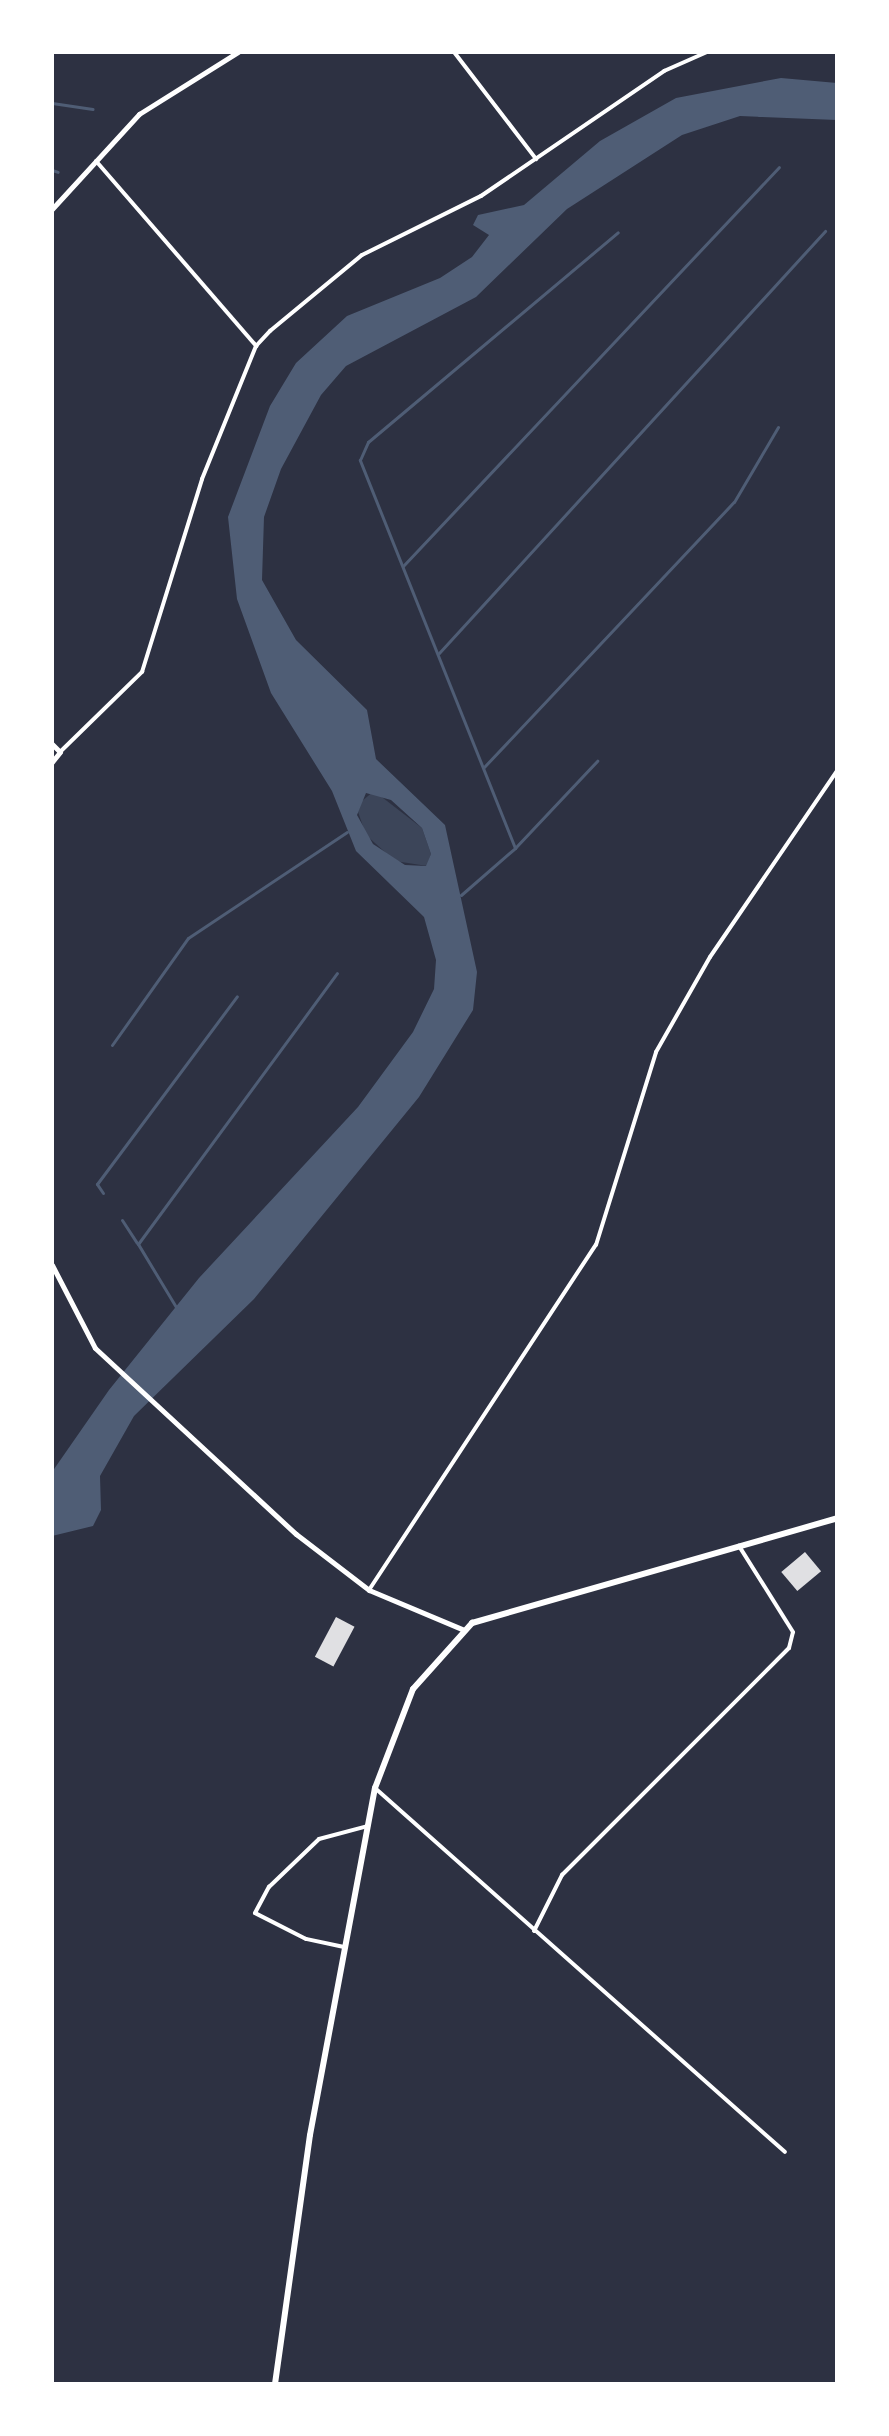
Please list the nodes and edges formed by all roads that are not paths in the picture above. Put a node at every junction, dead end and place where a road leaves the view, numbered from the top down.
1 (238, 52) edge
2 (454, 52) edge
3 (683, 52) edge
4 (707, 52) edge
5 (686, 59) junction
6 (536, 159) junction
7 (94, 160) junction
8 (52, 209) edge
9 (256, 346) junction
10 (52, 744) edge
11 (60, 752) junction
12 (52, 762) edge
13 (837, 771) edge
14 (52, 1265) edge
15 (837, 1518) edge
16 (739, 1546) junction
17 (369, 1590) junction
18 (462, 1629) junction
19 (375, 1788) junction
20 (368, 1826) junction
21 (533, 1932) junction
22 (345, 1947) junction
23 (785, 2152) dead end
24 (275, 2384) edge

1 - 7 street
2 - 6 street
3 - 5 street
4 - 5 street
5 - 6 street
6 - 9 street
7 - 8 street
7 - 9 street
9 - 11 street
10 - 11 street
11 - 12 street
13 - 17 street
14 - 17 street
15 - 16 main road
16 - 18 main road
16 - 21 street
17 - 18 street
18 - 19 main road
19 - 20 main road
19 - 21 street
20 - 22 main road
20 - 22 street
21 - 23 street
22 - 24 main road

